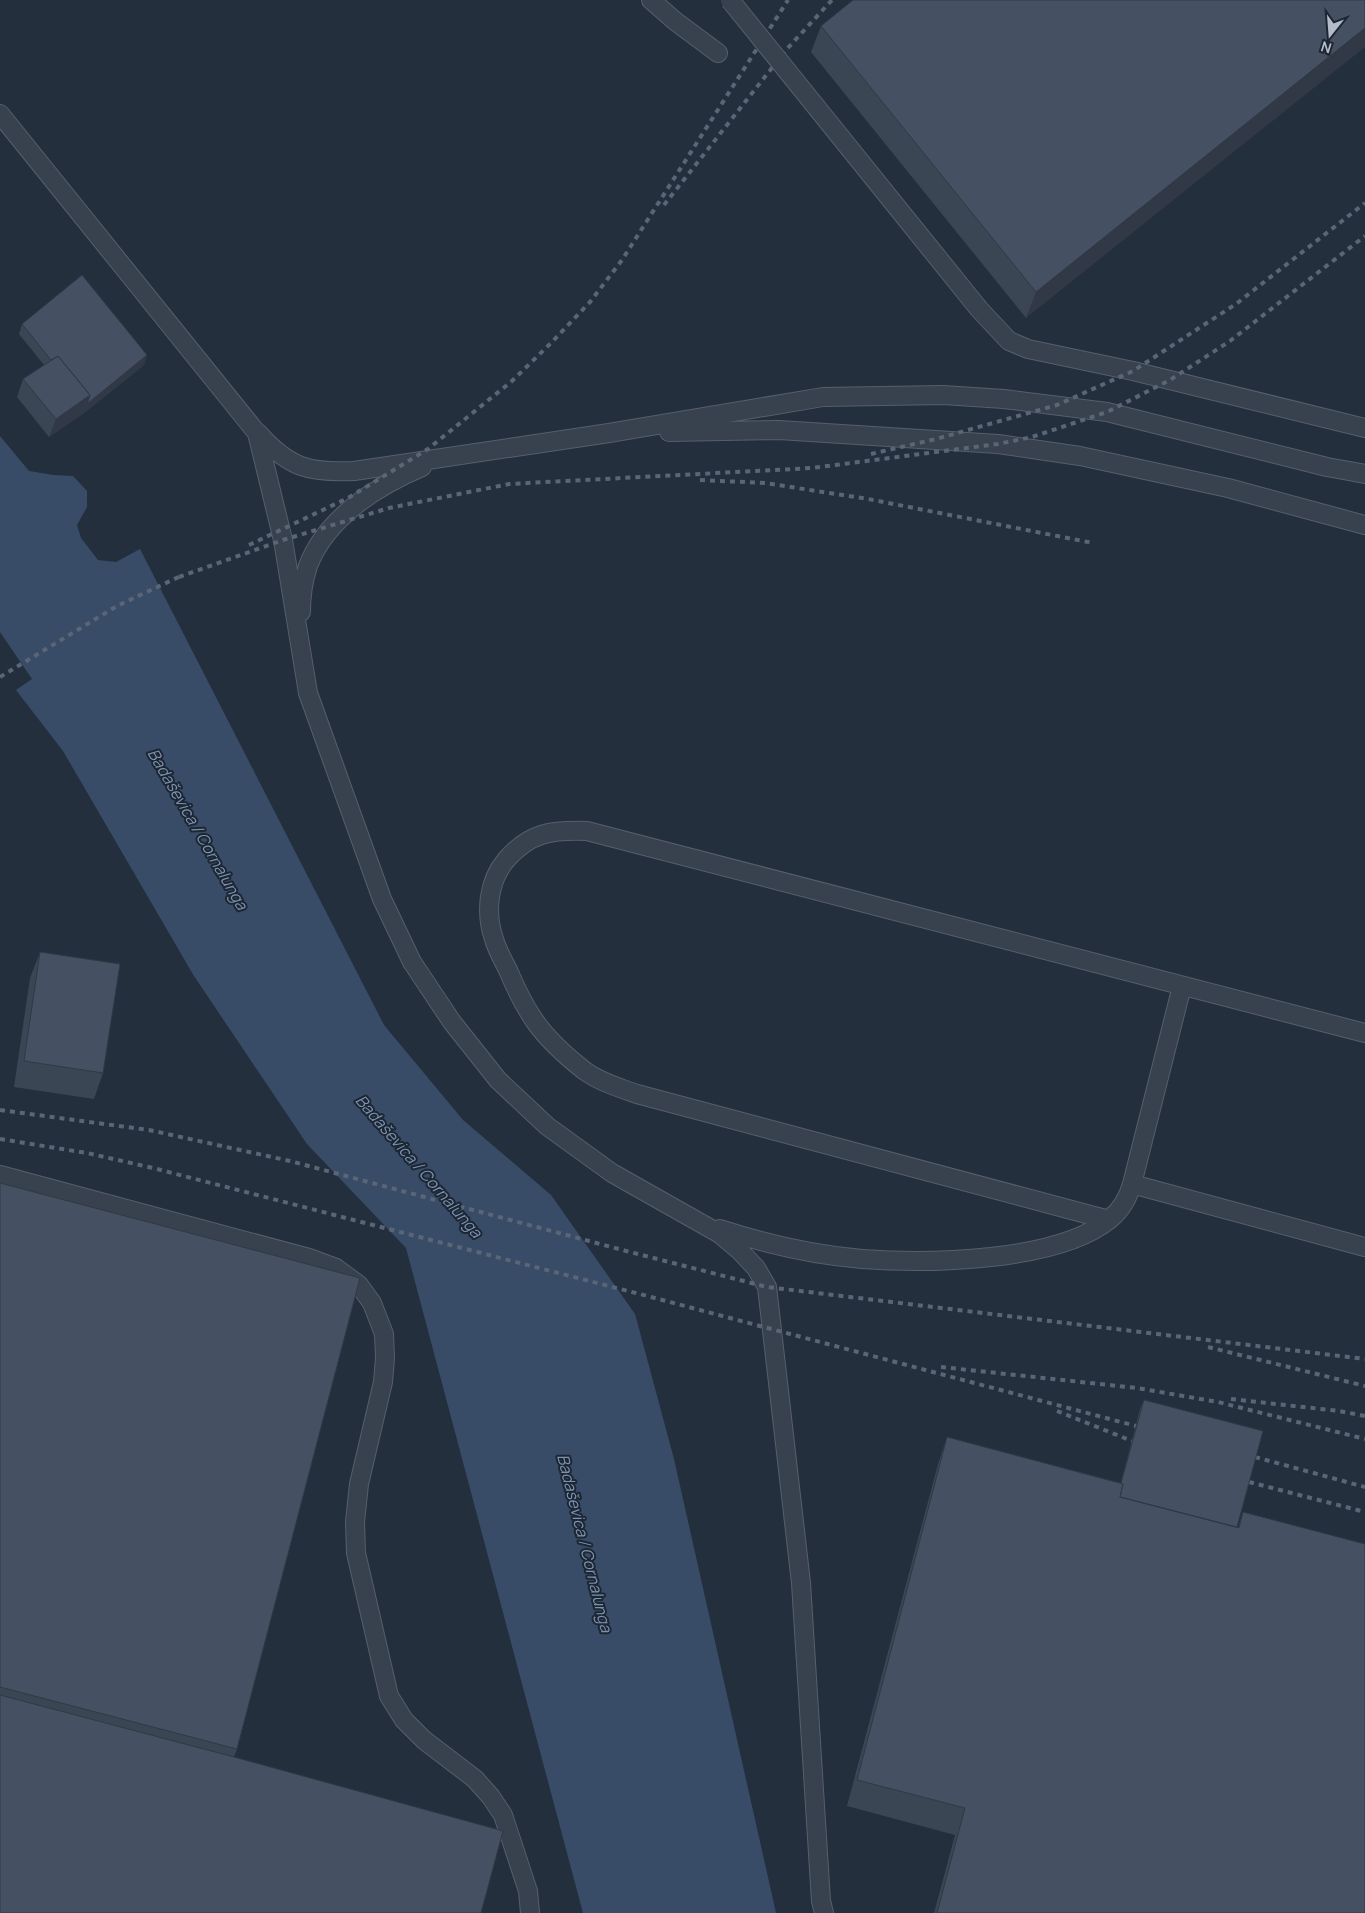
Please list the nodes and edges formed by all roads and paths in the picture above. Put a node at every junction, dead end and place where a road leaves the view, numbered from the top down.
1 (651, 0) edge
2 (730, 0) edge
3 (718, 53) dead end
4 (0, 114) edge
5 (1365, 428) edge
6 (257, 433) junction
7 (609, 433) junction
8 (446, 458) junction
9 (1365, 474) edge
10 (1365, 525) edge
11 (300, 645) junction
12 (1182, 986) junction
13 (1365, 1033) edge
14 (0, 1175) edge
15 (1132, 1184) junction
16 (1109, 1220) junction
17 (699, 1222) junction
18 (1365, 1247) edge
19 (530, 1913) edge
20 (824, 1913) edge

1 - 3 lane
2 - 5 lane, bridge
4 - 6 lane
6 - 8 lane
6 - 11 lane
7 - 8 lane
7 - 9 lane
7 - 10 lane
8 - 11 lane
11 - 17 lane
12 - 13 lane
12 - 15 lane
12 - 16 lane
14 - 19 lane
15 - 16 lane
15 - 18 lane
16 - 17 lane
17 - 20 lane

